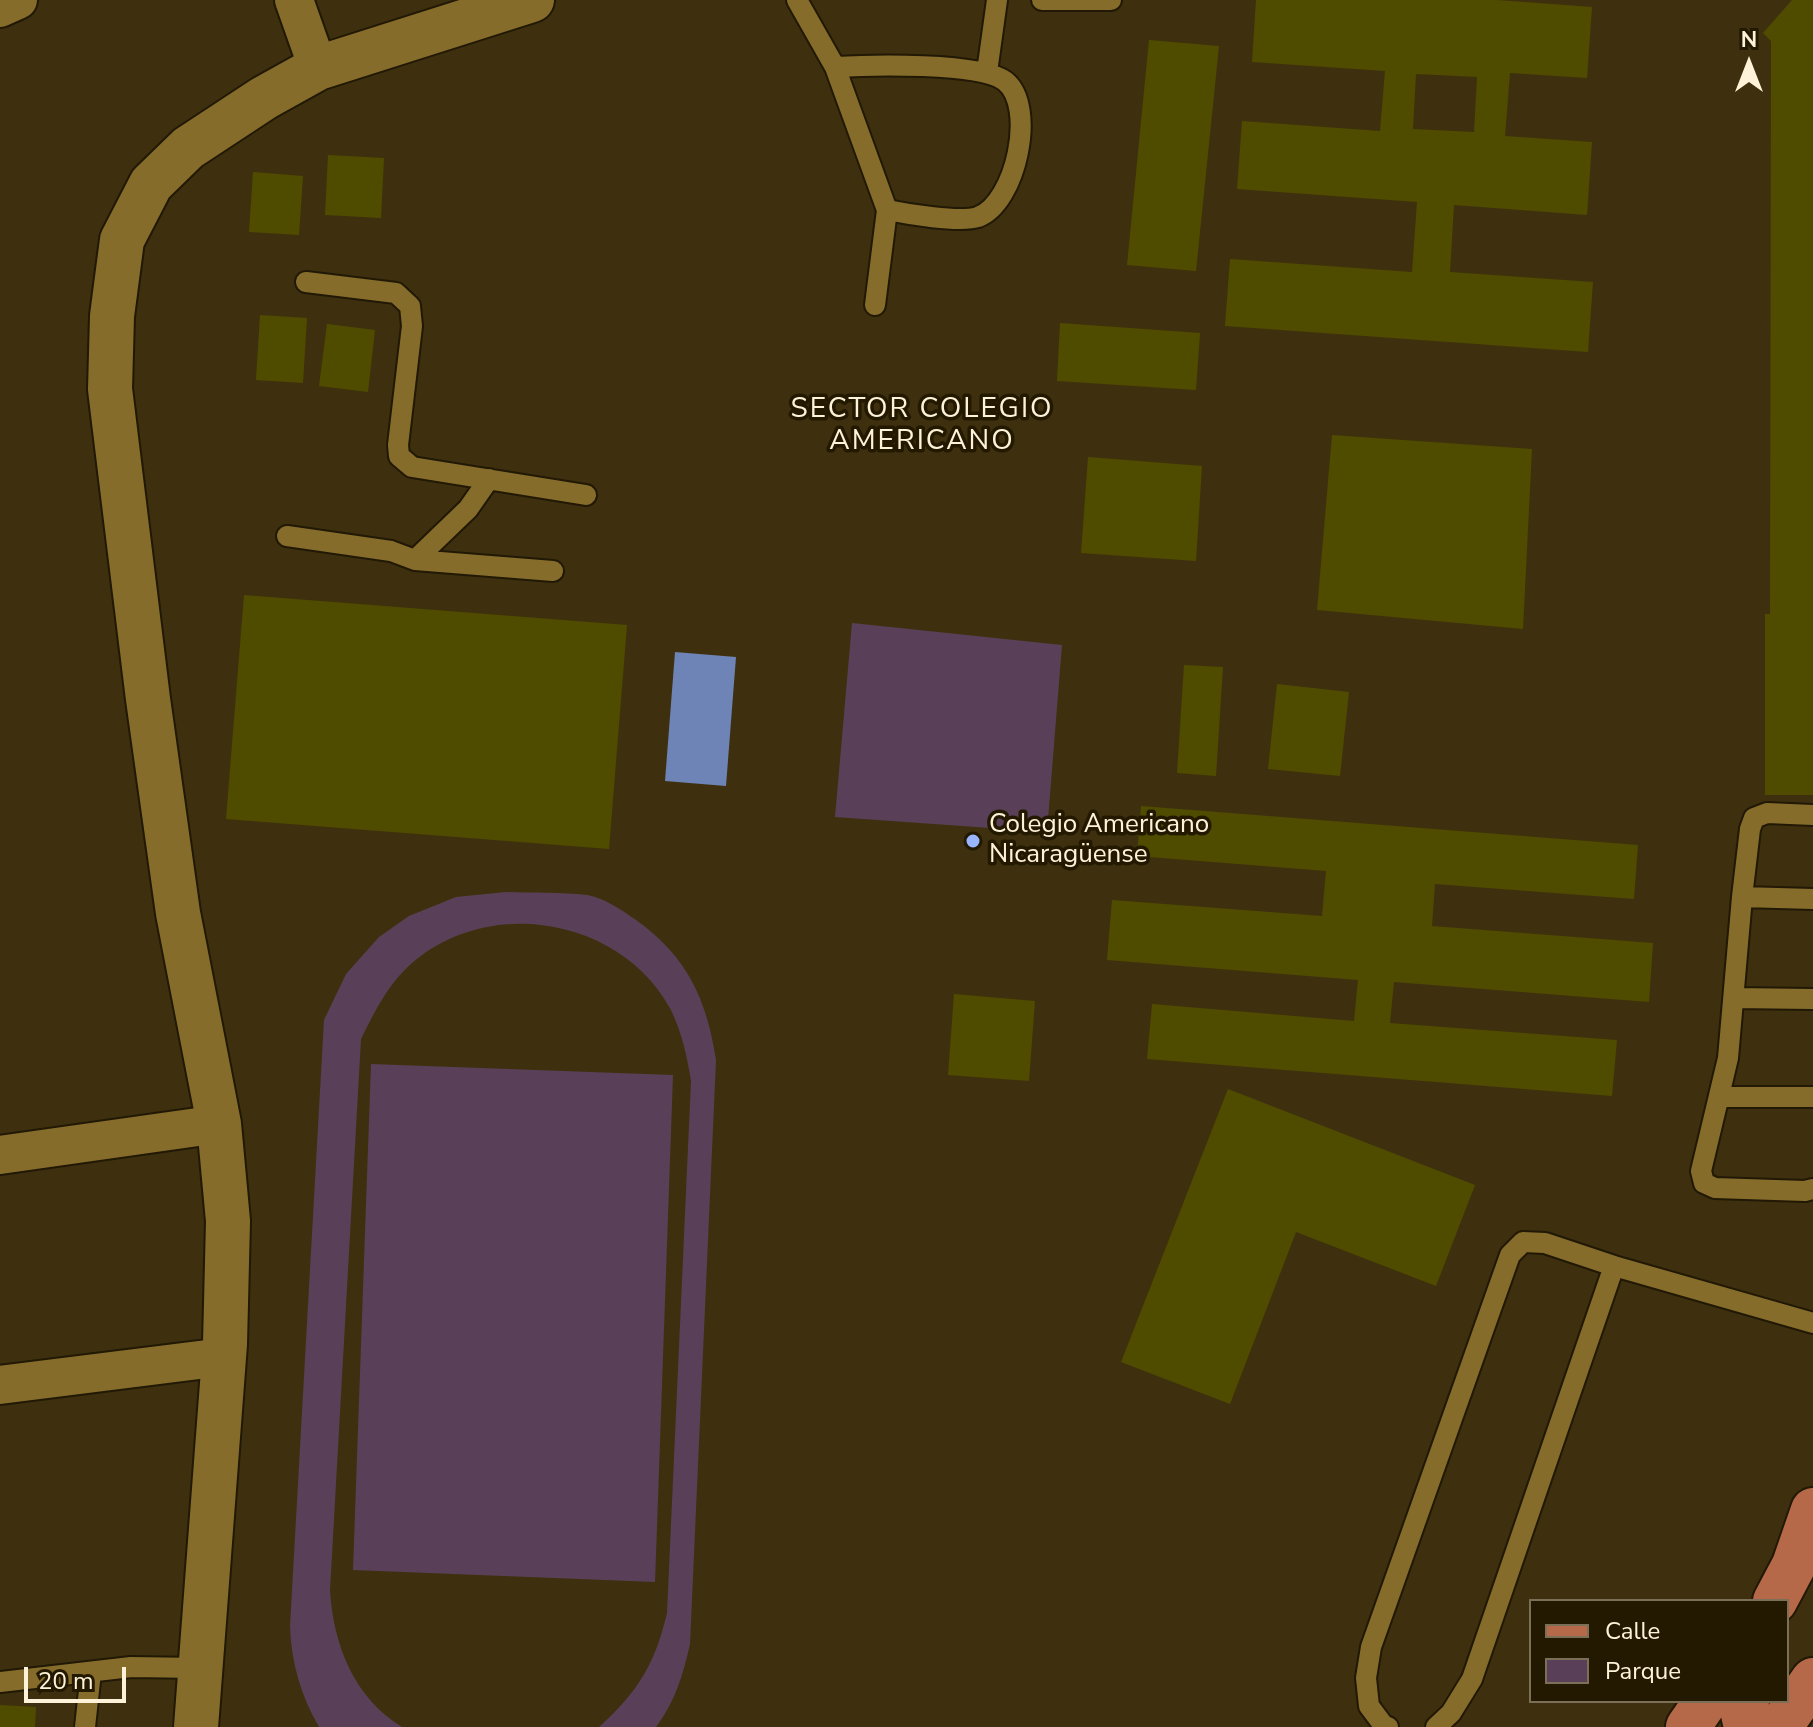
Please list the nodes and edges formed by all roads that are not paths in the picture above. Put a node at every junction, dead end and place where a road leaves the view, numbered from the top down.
1 (18, 0) edge
2 (294, 0) edge
3 (532, 0) edge
4 (797, 0) edge
5 (997, 0) edge
6 (1042, 0) edge
7 (1111, 0) edge
8 (0, 8) edge
9 (835, 67) junction
10 (318, 68) junction
11 (987, 72) junction
12 (887, 210) junction
13 (306, 282) dead end
14 (875, 305) dead end
15 (489, 479) junction
16 (586, 495) dead end
17 (287, 536) dead end
18 (415, 560) junction
19 (553, 571) dead end
20 (1813, 815) edge
21 (1742, 897) junction
22 (1813, 899) edge
23 (1734, 998) junction
24 (1813, 999) edge
25 (1719, 1097) junction
26 (1813, 1097) edge
27 (219, 1124) junction
28 (0, 1155) edge
29 (1813, 1189) edge
30 (1614, 1266) junction
31 (1813, 1323) edge
32 (223, 1357) junction
33 (0, 1385) edge
34 (1813, 1510) edge
35 (1813, 1562) edge
36 (1776, 1599) edge
37 (1789, 1618) edge
38 (200, 1668) junction
39 (91, 1672) junction
40 (0, 1682) edge
41 (1705, 1703) edge
42 (1746, 1703) edge
43 (85, 1727) edge
44 (196, 1727) edge
45 (1388, 1727) edge
46 (1436, 1727) edge
47 (1688, 1727) edge
48 (1746, 1727) edge

1 - 8 street
2 - 10 street
3 - 10 street
4 - 9 lane
5 - 11 lane
6 - 7 lane
9 - 11 lane
9 - 12 lane
10 - 27 street
11 - 12 lane
12 - 14 lane
13 - 15 lane
15 - 16 lane
15 - 18 lane
17 - 18 lane
18 - 19 lane
20 - 21 lane
21 - 22 lane
21 - 23 lane
23 - 24 lane
23 - 25 lane
25 - 26 lane
25 - 29 lane
27 - 28 street
27 - 32 street
30 - 31 lane
30 - 45 lane
30 - 46 lane
32 - 33 street
32 - 38 street
34 - 36 main road
35 - 37 main road
38 - 39 lane
38 - 44 street
39 - 40 lane
39 - 43 lane
41 - 47 main road
42 - 48 main road

